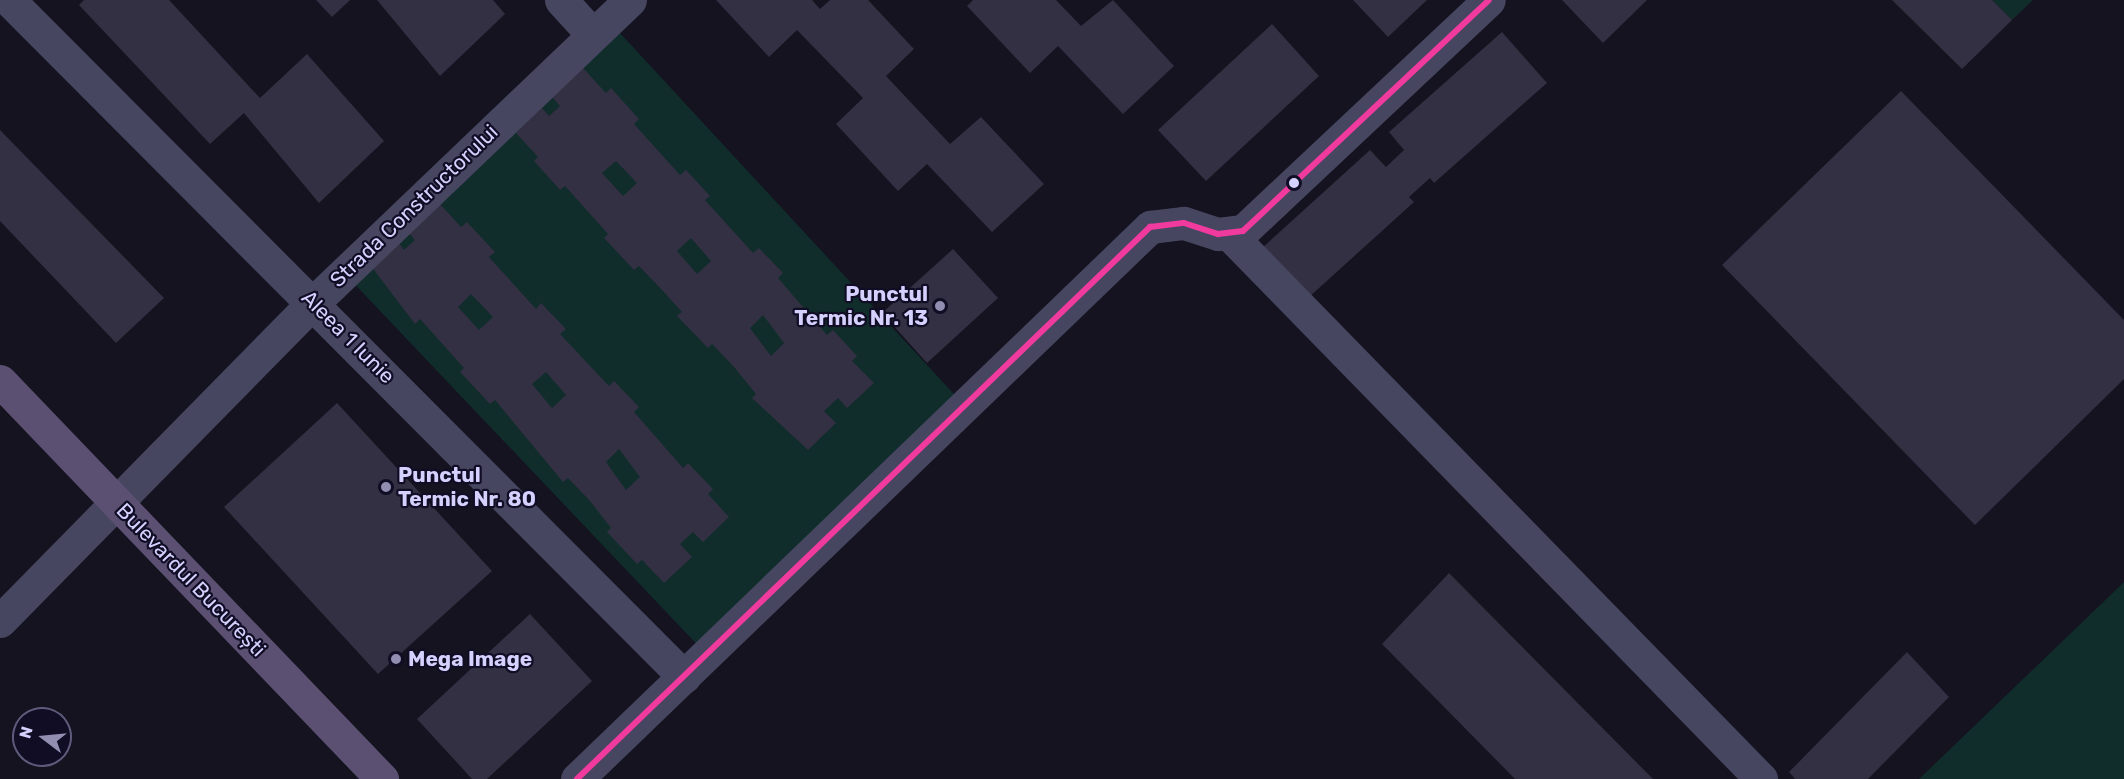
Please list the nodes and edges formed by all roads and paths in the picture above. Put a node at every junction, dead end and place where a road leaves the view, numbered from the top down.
1 (9, 0) edge
2 (561, 0) edge
3 (630, 0) edge
4 (1489, 0) edge
5 (593, 35) junction
6 (1231, 236) junction
7 (314, 302) junction
8 (0, 381) edge
9 (116, 503) junction
10 (0, 621) edge
11 (684, 677) junction
12 (382, 779) edge
13 (577, 779) edge
14 (1761, 779) edge

1 - 7 street, Aleea 1 Iunie
2 - 5 street
3 - 5 street, Strada Constructorului
4 - 6 street
5 - 7 street, Strada Constructorului
6 - 11 street
6 - 14 street
7 - 9 street, Strada Constructorului
7 - 11 street, Aleea 1 Iunie
8 - 9 main road, Bulevardul București
9 - 10 street, Strada Constructorului
9 - 12 main road, Bulevardul București
11 - 13 street

